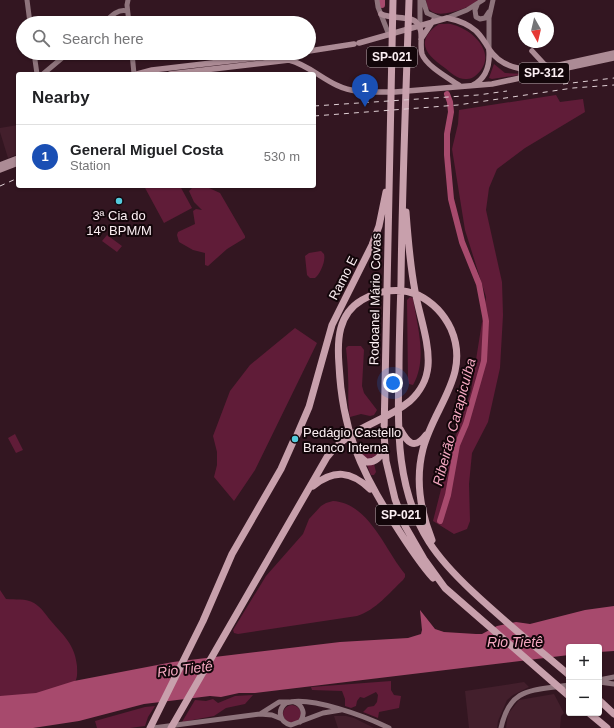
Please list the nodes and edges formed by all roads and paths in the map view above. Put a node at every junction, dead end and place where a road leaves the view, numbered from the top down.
1 (27, 0) edge
2 (128, 0) edge
3 (377, 0) edge
4 (393, 0) edge
5 (421, 0) edge
6 (483, 0) edge
7 (493, 0) edge
8 (409, 1) edge
9 (478, 4) junction
10 (490, 10) junction
11 (127, 11) junction
12 (381, 14) junction
13 (29, 16) edge
14 (113, 16) edge
15 (128, 16) edge
16 (445, 18) junction
17 (434, 21) junction
18 (420, 27) junction
19 (389, 35) junction
20 (421, 39) junction
21 (316, 50) edge
22 (489, 50) junction
23 (532, 52) dead end
24 (614, 52) edge
25 (614, 58) edge
26 (35, 60) edge
27 (60, 60) edge
28 (133, 60) edge
29 (238, 60) edge
30 (289, 60) edge
31 (289, 60) edge
32 (549, 67) junction
33 (37, 72) edge
34 (45, 72) edge
35 (136, 72) edge
36 (144, 72) edge
37 (187, 72) edge
38 (314, 72) edge
39 (316, 73) edge
40 (473, 85) junction
41 (460, 86) junction
42 (16, 159) edge
43 (16, 164) edge
44 (0, 165) edge
45 (0, 170) edge
46 (403, 174) junction
47 (389, 176) junction
48 (399, 427) junction
49 (429, 431) junction
50 (297, 435) dead end
51 (293, 442) dead end
52 (385, 447) junction
53 (356, 453) junction
54 (309, 489) junction
55 (376, 495) junction
56 (438, 555) junction
57 (434, 576) junction
58 (566, 672) edge
59 (614, 677) edge
60 (602, 680) edge
61 (602, 682) edge
62 (614, 684) edge
63 (566, 685) edge
64 (566, 693) edge
65 (291, 702) junction
66 (602, 703) edge
67 (319, 704) junction
68 (340, 710) junction
69 (322, 713) junction
70 (260, 714) junction
71 (614, 714) edge
72 (593, 716) edge
73 (282, 719) junction
74 (299, 723) junction
75 (152, 728) edge
76 (171, 728) edge
77 (389, 728) edge
78 (501, 728) edge
79 (607, 728) edge

1 - 13 main road
2 - 11 main road
3 - 12 main road
4 - 47 highway, Rodoanel Mário Covas / SP-021
5 - 16 main road
5 - 18 main road
6 - 9 main road
7 - 10 main road
8 - 46 highway, Rodoanel Mário Covas / SP-021
9 - 10 main road
9 - 16 main road
10 - 22 main road
11 - 14 main road
11 - 15 main road
12 - 18 main road
12 - 19 main road
16 - 17 main road
16 - 22 main road
17 - 18 main road
17 - 20 main road
18 - 19 main road
18 - 20 main road
19 - 21 main road
20 - 41 main road
22 - 32 main road, SP-312
22 - 40 main road
23 - 32 main road
24 - 32 main road, SP-312
25 - 40 main road, SP-312
26 - 33 main road
27 - 34 main road
28 - 35 main road
29 - 36 main road
30 - 37 main road
31 - 38 main road
39 - 41 main road
40 - 41 main road
42 - 44 main road
43 - 45 main road
46 - 48 highway, Rodoanel Mário Covas / SP-021
46 - 54 highway
47 - 50 highway, Ramo E
47 - 52 highway, Rodoanel Mário Covas / SP-021
48 - 49 highway
48 - 56 highway, Rodoanel Mário Covas / SP-021
49 - 53 highway
49 - 56 highway
51 - 75 highway
52 - 53 highway
52 - 57 highway, Rodoanel Mário Covas / SP-021
53 - 55 highway
54 - 55 highway
54 - 76 highway
55 - 57 highway
56 - 58 highway, Rodoanel Mário Covas / SP-021
57 - 64 highway, Rodoanel Mário Covas / SP-021
59 - 60 main road
61 - 62 main road
63 - 78 main road
65 - 67 main road
65 - 70 main road
65 - 73 main road
65 - 74 main road
66 - 71 highway
67 - 68 main road
67 - 69 main road
68 - 69 main road
68 - 77 main road
69 - 74 main road
70 - 73 main road
70 - 75 main road
72 - 79 highway
73 - 74 main road

